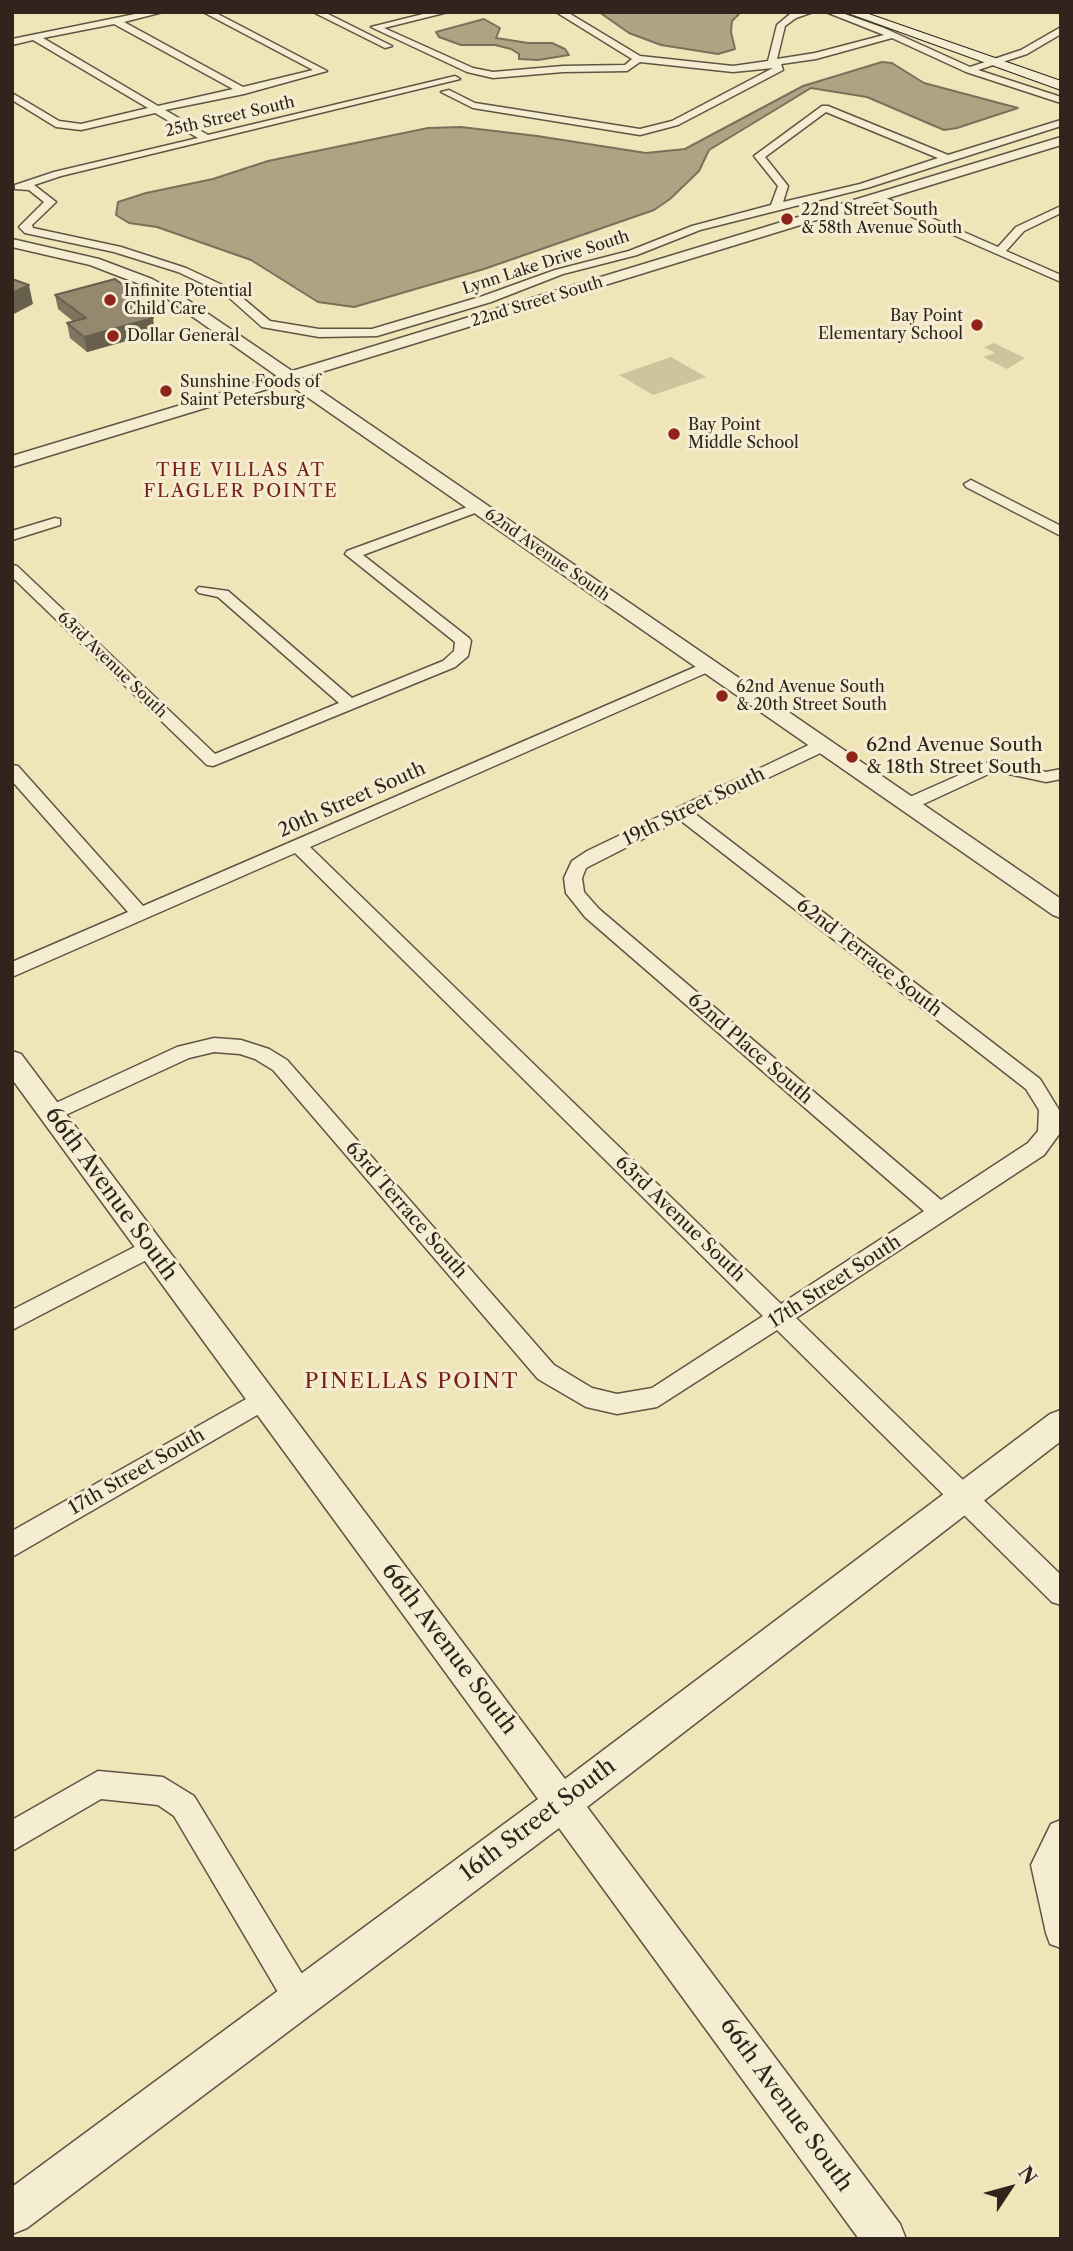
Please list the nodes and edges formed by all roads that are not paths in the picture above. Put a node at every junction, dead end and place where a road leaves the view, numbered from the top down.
1 (159, 12) edge
2 (207, 12) edge
3 (317, 12) edge
4 (444, 12) edge
5 (560, 12) edge
6 (809, 12) edge
7 (830, 12) edge
8 (851, 12) edge
9 (875, 12) edge
10 (116, 21) junction
11 (1061, 30) edge
12 (890, 36) junction
13 (34, 37) junction
14 (12, 42) edge
15 (403, 53) dead end
16 (638, 59) junction
17 (1000, 61) junction
18 (772, 63) junction
19 (440, 70) dead end
20 (969, 70) junction
21 (493, 75) junction
22 (1061, 77) edge
23 (480, 84) dead end
24 (1061, 86) edge
25 (468, 87) dead end
26 (244, 91) junction
27 (12, 96) edge
28 (1061, 100) edge
29 (159, 111) junction
30 (1061, 123) edge
31 (207, 139) junction
32 (1061, 141) edge
33 (948, 158) junction
34 (12, 176) edge
35 (22, 186) edge
36 (875, 197) junction
37 (776, 207) junction
38 (1061, 208) edge
39 (12, 243) edge
40 (999, 252) junction
41 (1061, 279) edge
42 (291, 377) junction
43 (12, 462) edge
44 (971, 484) dead end
45 (478, 507) junction
46 (1061, 514) edge
47 (55, 522) dead end
48 (1041, 522) junction
49 (1061, 533) edge
50 (12, 536) edge
51 (12, 569) edge
52 (204, 590) dead end
53 (709, 666) junction
54 (349, 704) junction
55 (823, 745) junction
56 (12, 770) edge
57 (1061, 774) edge
58 (909, 804) junction
59 (681, 812) junction
60 (298, 846) junction
61 (573, 878) joint
62 (1061, 910) edge
63 (141, 915) junction
64 (12, 970) edge
65 (12, 1060) edge
66 (1049, 1111) joint
67 (52, 1113) junction
68 (940, 1212) junction
69 (150, 1248) junction
70 (781, 1317) junction
71 (12, 1321) edge
72 (586, 1397) joint
73 (261, 1400) junction
74 (1061, 1423) edge
75 (962, 1496) junction
76 (12, 1545) edge
77 (1061, 1593) edge
78 (564, 1802) junction
79 (1061, 1834) edge
80 (12, 1837) edge
81 (1061, 1933) edge
82 (299, 1998) junction
83 (12, 2213) edge
84 (885, 2239) edge

1 - 10 street
2 - 26 street
3 - 15 street
4 - 21 street
5 - 16 street
6 - 18 street
7 - 12 street
8 - 17 main road
9 - 17 main road
10 - 13 street
10 - 26 street
11 - 17 street
12 - 18 street
12 - 20 street
13 - 14 street
13 - 29 street
16 - 18 street
16 - 21 street
17 - 20 street
17 - 22 main road
17 - 24 main road
18 - 25 street
19 - 31 street, 25th Street South
20 - 28 street
21 - 23 street
26 - 29 street
27 - 29 street
29 - 31 street
30 - 33 street
31 - 35 street, 25th Street South
32 - 36 street, 22nd Street South
33 - 37 street
33 - 37 street
34 - 35 street
35 - 37 street, Lynn Lake Drive South
36 - 40 street
36 - 42 street, 22nd Street South
38 - 40 street
39 - 42 street, 62nd Avenue South
40 - 41 street
42 - 43 street, 22nd Street South
42 - 45 street, 62nd Avenue South
44 - 48 street
45 - 53 street, 62nd Avenue South
45 - 54 street
46 - 48 street
47 - 50 street
48 - 49 street
51 - 54 street, 63rd Avenue South
52 - 54 street
53 - 55 street, 62nd Avenue South
53 - 60 street, 20th Street South
55 - 58 street, 62nd Avenue South
55 - 59 street, 19th Street South
56 - 63 street
57 - 58 street
58 - 62 street, 62nd Avenue South
59 - 61 street, 19th Street South
59 - 66 street, 62nd Terrace South
60 - 63 street, 20th Street South
60 - 70 street, 63rd Avenue South
61 - 68 street, 62nd Place South
63 - 64 street, 20th Street South
65 - 67 street, 66th Avenue South
66 - 68 street, 17th Street South
67 - 69 street, 66th Avenue South
67 - 72 street, 63rd Terrace South
68 - 70 street, 17th Street South
69 - 71 street
69 - 73 street, 66th Avenue South
70 - 72 street, 17th Street South
70 - 75 street, 63rd Avenue South
73 - 76 street, 17th Street South
73 - 78 street, 66th Avenue South
74 - 75 street, 16th Street South
75 - 77 street, 63rd Avenue South
75 - 78 street, 16th Street South
78 - 82 street, 16th Street South
78 - 84 street, 66th Avenue South
79 - 81 street
80 - 82 street
82 - 83 street, 16th Street South

